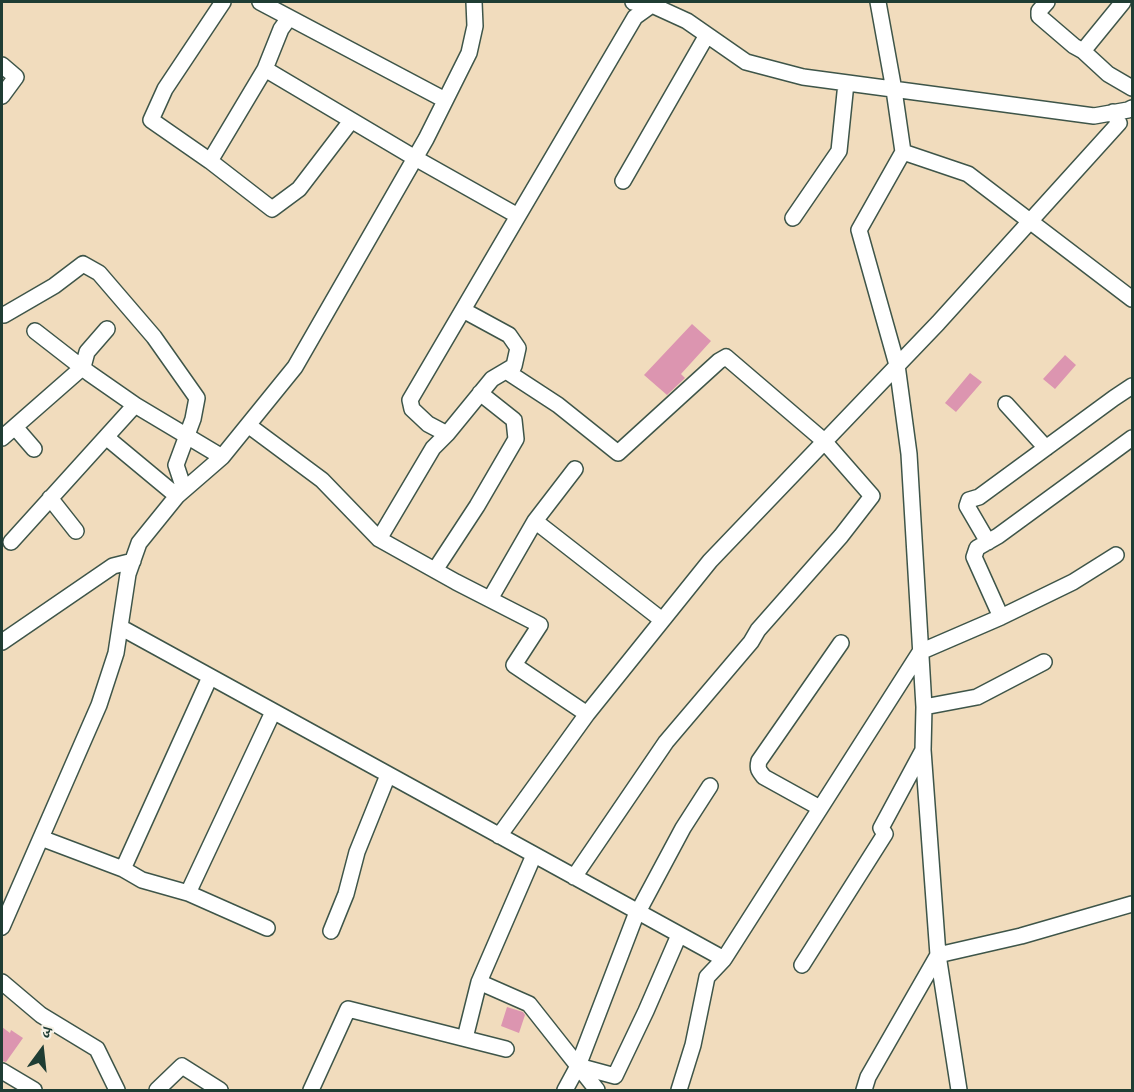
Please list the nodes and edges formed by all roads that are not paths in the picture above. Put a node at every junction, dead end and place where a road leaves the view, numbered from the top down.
1 (223, 2) edge
2 (260, 2) edge
3 (474, 2) edge
4 (633, 2) edge
5 (878, 2) edge
6 (1047, 2) edge
7 (1123, 2) edge
8 (654, 3) edge
9 (289, 18) junction
10 (707, 35) junction
11 (1083, 51) junction
12 (2, 65) edge
13 (265, 69) junction
14 (846, 83) junction
15 (1132, 88) edge
16 (894, 90) junction
17 (2, 96) edge
18 (445, 100) junction
19 (1132, 108) edge
20 (1113, 112) junction
21 (351, 121) junction
22 (903, 152) junction
23 (415, 158) junction
24 (210, 161) junction
25 (623, 181) dead end
26 (518, 216) junction
27 (793, 218) dead end
28 (1030, 220) junction
29 (1132, 299) edge
30 (463, 310) junction
31 (2, 314) edge
32 (107, 329) dead end
33 (35, 330) dead end
34 (897, 365) junction
35 (82, 367) junction
36 (506, 371) junction
37 (1132, 386) edge
38 (480, 393) junction
39 (1006, 404) dead end
40 (135, 405) junction
41 (248, 425) junction
42 (15, 427) junction
43 (447, 434) junction
44 (188, 436) junction
45 (2, 438) edge
46 (106, 438) junction
47 (1132, 438) edge
48 (825, 441) junction
49 (1046, 448) junction
50 (34, 449) dead end
51 (222, 457) junction
52 (575, 469) dead end
53 (181, 493) junction
54 (51, 498) junction
55 (535, 521) junction
56 (76, 531) dead end
57 (380, 539) junction
58 (11, 542) dead end
59 (988, 542) junction
60 (1116, 555) dead end
61 (133, 561) junction
62 (435, 570) junction
63 (490, 599) junction
64 (1001, 617) junction
65 (662, 620) junction
66 (120, 627) junction
67 (2, 642) edge
68 (841, 643) dead end
69 (920, 652) junction
70 (1044, 662) dead end
71 (210, 677) junction
72 (924, 707) junction
73 (273, 712) junction
74 (587, 714) junction
75 (923, 750) junction
76 (388, 775) junction
77 (710, 786) dead end
78 (820, 808) junction
79 (499, 836) junction
80 (41, 838) junction
81 (534, 855) junction
82 (123, 869) junction
83 (574, 877) junction
84 (188, 892) junction
85 (1132, 904) edge
86 (637, 912) junction
87 (2, 927) edge
88 (267, 928) dead end
89 (331, 931) dead end
90 (679, 935) junction
91 (938, 955) junction
92 (724, 959) junction
93 (802, 966) dead end
94 (2, 982) edge
95 (479, 982) junction
96 (465, 1038) junction
97 (507, 1049) dead end
98 (578, 1066) junction
99 (2, 1071) edge
100 (34, 1090) edge
101 (117, 1090) edge
102 (157, 1090) edge
103 (220, 1090) edge
104 (311, 1090) edge
105 (565, 1090) edge
106 (597, 1090) edge
107 (679, 1090) edge
108 (864, 1090) edge
109 (959, 1090) edge

1 - 24 street
2 - 9 street
3 - 18 street
4 - 8 street
5 - 16 street
6 - 11 street
7 - 11 street
8 - 10 street
8 - 26 street
9 - 13 street
9 - 18 street
10 - 14 street
10 - 25 street
11 - 15 street
12 - 17 street
13 - 21 street
13 - 24 street
14 - 16 street
14 - 27 street
16 - 20 street
16 - 22 street
18 - 23 street
19 - 20 street
20 - 28 street
21 - 23 street
21 - 24 street
22 - 28 street
22 - 34 street
23 - 26 street
23 - 41 street
26 - 30 street
28 - 29 street
28 - 34 street
30 - 36 street
30 - 43 street
31 - 44 street
32 - 35 street
33 - 35 street
34 - 48 street
34 - 69 street
35 - 40 street
35 - 42 street
36 - 38 street
36 - 48 street
37 - 49 street
38 - 43 street
38 - 62 street
39 - 49 street
40 - 44 street
40 - 46 street
41 - 51 street
41 - 57 street
42 - 45 street
42 - 50 street
43 - 57 street
44 - 51 street
44 - 53 street
46 - 53 street
46 - 54 street
47 - 59 street
48 - 65 street
48 - 83 street
49 - 59 street
51 - 53 street
52 - 55 street
53 - 61 street
54 - 56 street
54 - 58 street
55 - 63 street
55 - 65 street
57 - 62 street
59 - 64 street
60 - 64 street
61 - 66 street
61 - 67 street
62 - 63 street
63 - 74 street
64 - 69 street
65 - 74 street
66 - 71 street
66 - 80 street
68 - 78 street
69 - 72 street
69 - 78 street
70 - 72 street
71 - 73 street
71 - 82 street
72 - 75 street
73 - 76 street
73 - 84 street
74 - 79 street
75 - 91 street
75 - 93 street
76 - 79 street
76 - 89 street
77 - 86 street
78 - 92 street
79 - 81 street
80 - 82 street
80 - 87 street
81 - 83 street
81 - 95 street
82 - 84 street
83 - 86 street
84 - 88 street
85 - 91 street
86 - 90 street
86 - 98 street
90 - 92 street
90 - 98 street
91 - 108 street
91 - 109 street
92 - 107 street
94 - 101 street
95 - 96 street
95 - 98 street
96 - 97 street
96 - 104 street
98 - 105 street
98 - 106 street
99 - 100 street
102 - 103 street

